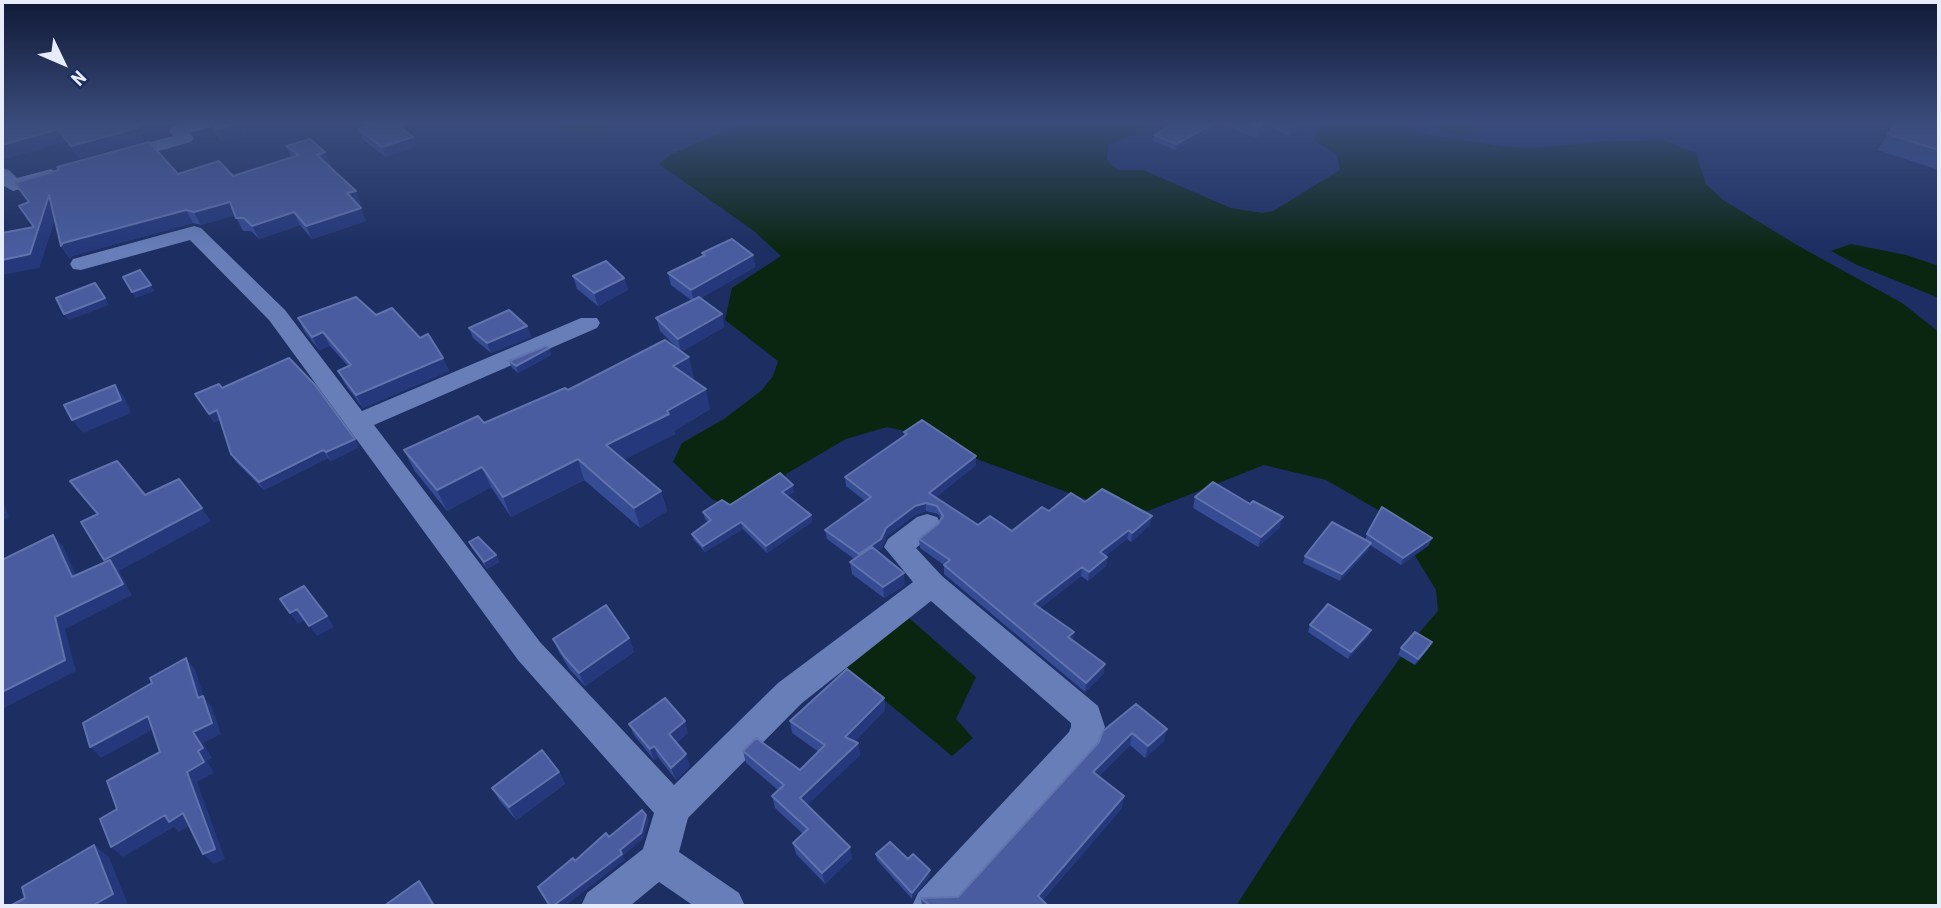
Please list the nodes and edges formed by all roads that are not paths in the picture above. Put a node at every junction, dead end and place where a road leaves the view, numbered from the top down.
1 (66, 171) edge
2 (2, 174) edge
3 (81, 264) dead end
4 (589, 323) dead end
5 (359, 422) junction
6 (928, 524) dead end
7 (932, 584) junction
8 (673, 809) junction
9 (658, 860) junction
10 (600, 906) edge
11 (726, 906) edge
12 (931, 906) edge

1 - 2 street
3 - 5 street
4 - 5 street
5 - 8 street
6 - 7 street
7 - 8 street
7 - 12 street
8 - 9 street
9 - 10 street
9 - 11 street

